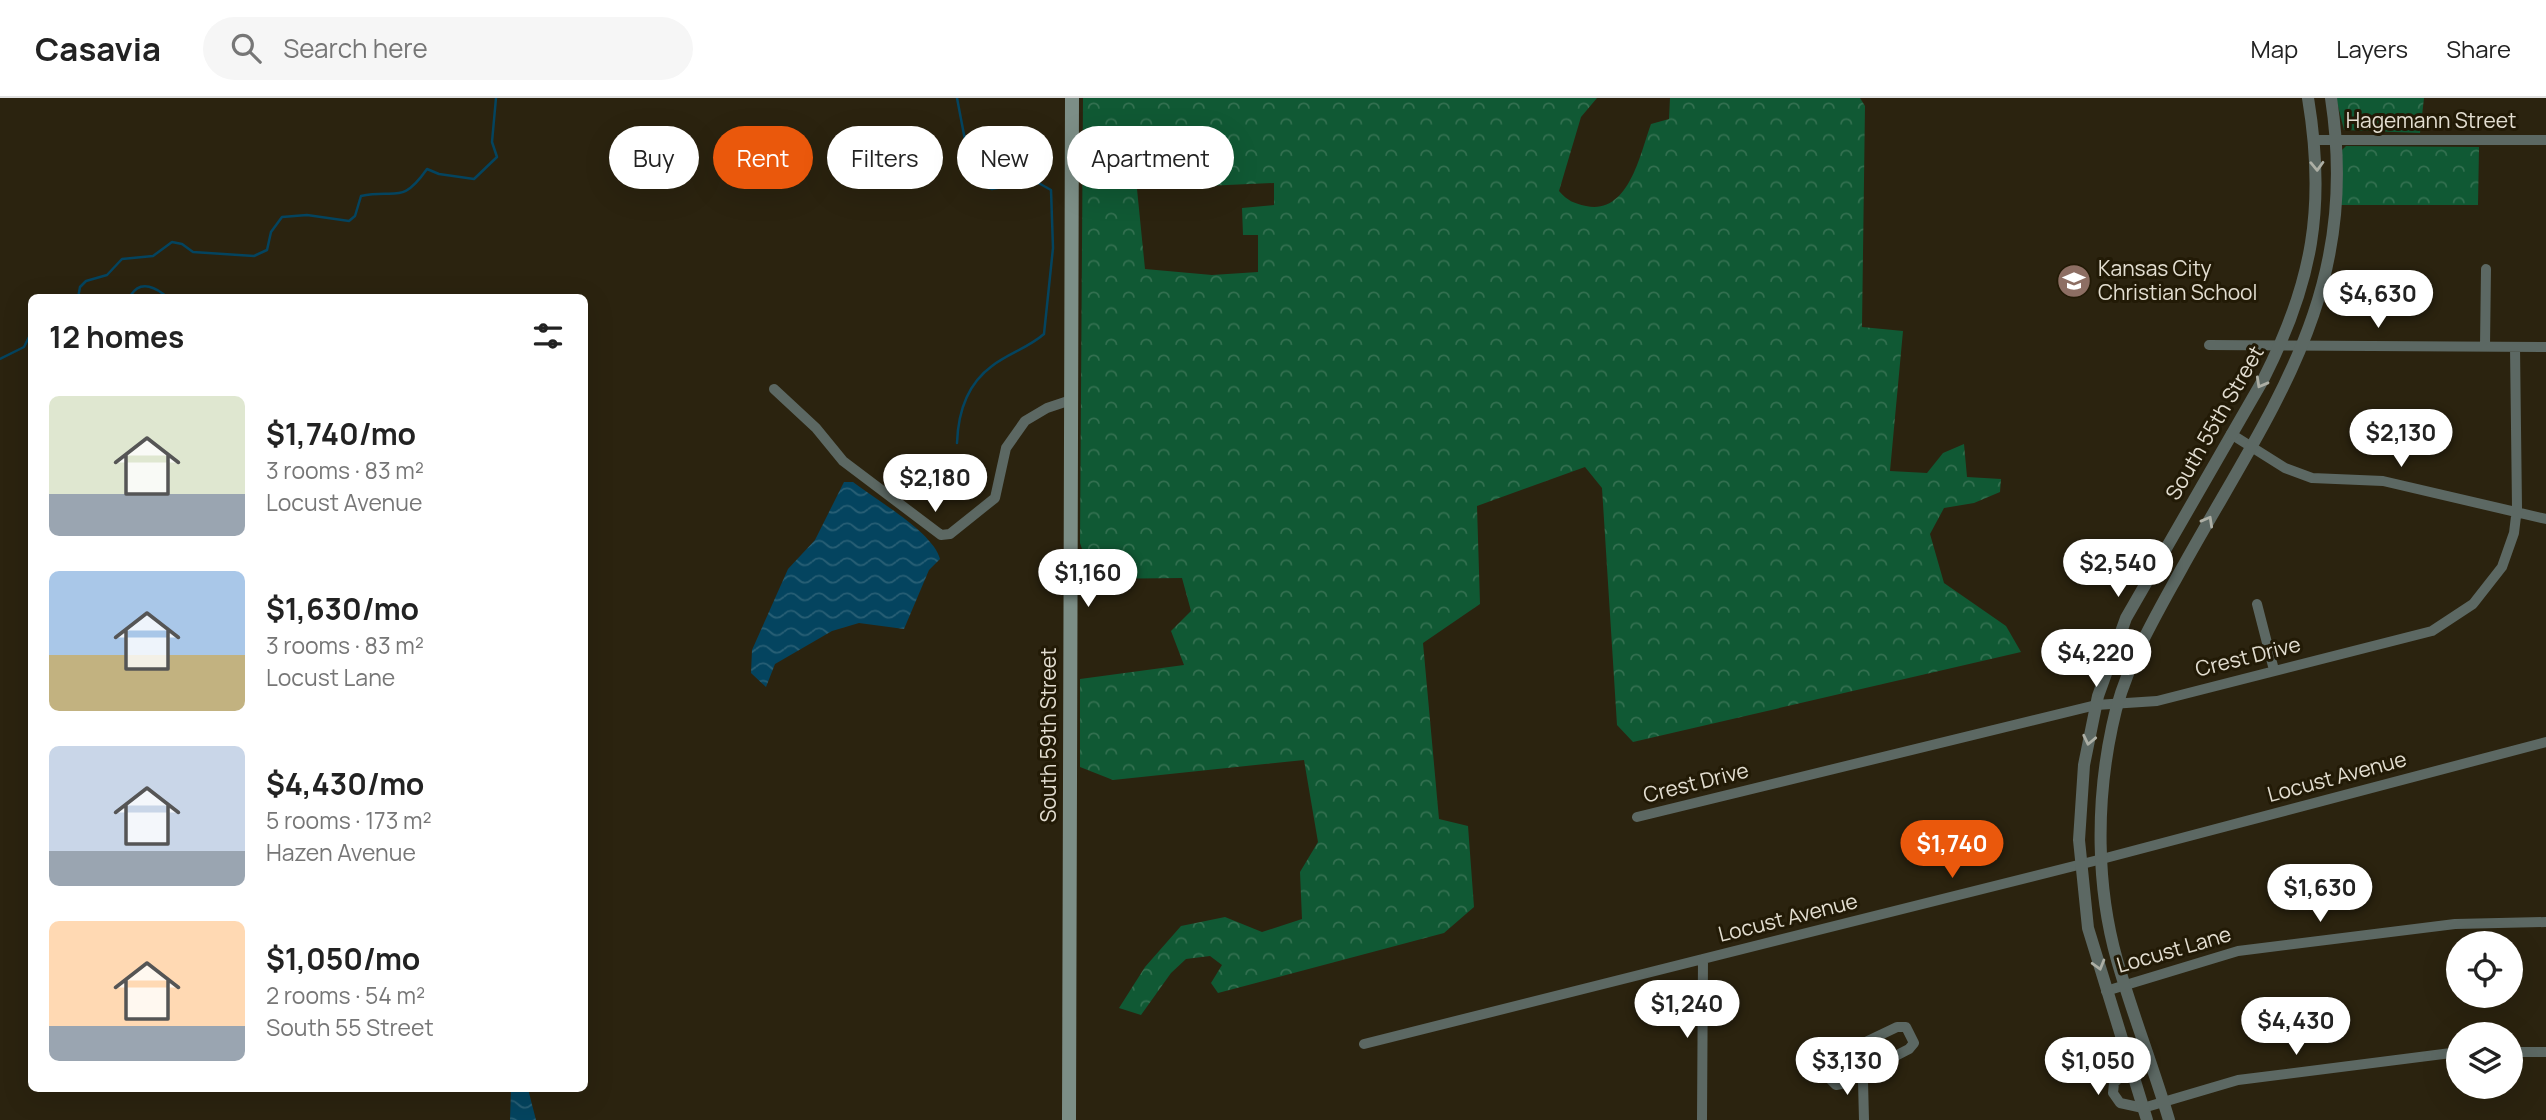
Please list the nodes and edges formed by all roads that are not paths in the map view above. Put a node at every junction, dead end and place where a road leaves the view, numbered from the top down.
1 (1072, 98) edge
2 (2308, 98) edge
3 (2330, 98) edge
4 (2337, 139) junction
5 (2315, 140) junction
6 (2546, 140) edge
7 (2486, 269) dead end
8 (2209, 345) dead end
9 (2280, 346) junction
10 (2304, 346) junction
11 (2485, 346) junction
12 (2515, 347) junction
13 (2546, 347) edge
14 (774, 389) dead end
15 (1071, 400) junction
16 (2231, 434) junction
17 (2249, 448) junction
18 (2516, 513) junction
19 (2546, 519) edge
20 (2257, 604) dead end
21 (2274, 670) junction
22 (2119, 704) junction
23 (2096, 705) junction
24 (2546, 742) edge
25 (1637, 817) dead end
26 (2102, 859) junction
27 (2082, 864) junction
28 (2546, 922) edge
29 (1703, 959) junction
30 (2126, 984) junction
31 (2106, 991) junction
32 (1862, 1042) junction
33 (1364, 1044) dead end
34 (2523, 1052) edge
35 (2546, 1052) edge
36 (2446, 1054) edge
37 (2130, 1067) junction
38 (1863, 1073) junction
39 (2164, 1101) junction
40 (2145, 1114) edge
41 (1069, 1120) edge
42 (1702, 1120) edge
43 (1864, 1120) edge
44 (2169, 1120) edge

1 - 15 main road, South 59th Street
2 - 5 street, South 55th Street
3 - 4 street, South 55th Street
4 - 5 street, Hagemann Street
4 - 6 street, Hagemann Street
4 - 10 street, South 55th Street
5 -> 9 street, South 55th Street
7 - 11 street
8 - 9 street
9 - 10 street
9 -> 16 street, South 55th Street
10 - 11 street
10 - 17 street, South 55th Street
11 - 12 street
12 - 13 street
12 - 18 street, Crest Drive
14 - 15 street
15 - 41 main road, South 59th Street
16 - 17 street
16 - 23 street, South 55th Street
17 - 18 street
22 -> 17 street, South 55th Street
18 - 19 street
18 - 21 street, Crest Drive
20 - 21 street
21 - 22 street, Crest Drive
22 - 23 street, Crest Drive
22 - 26 street, South 55th Street
23 - 25 street, Crest Drive
23 -> 27 street, South 55th Street
24 - 26 street, Locust Avenue
26 - 27 street, Locust Avenue
26 - 30 street, South 55th Street
27 - 29 street, Locust Avenue
27 -> 31 street, South 55th Street
28 - 30 street, Locust Lane
29 - 33 street, Locust Avenue
29 - 42 street
30 - 31 street, Locust Lane
30 - 39 street, South 55th Street
31 - 37 street, South 55th Street
32 - 38 street
32 - 38 street
32 - 38 street
34 - 35 street
36 - 39 street
37 - 40 street, South 55th Street
37 - 40 street
38 - 43 street
39 - 40 street
39 - 44 street, South 55th Street

